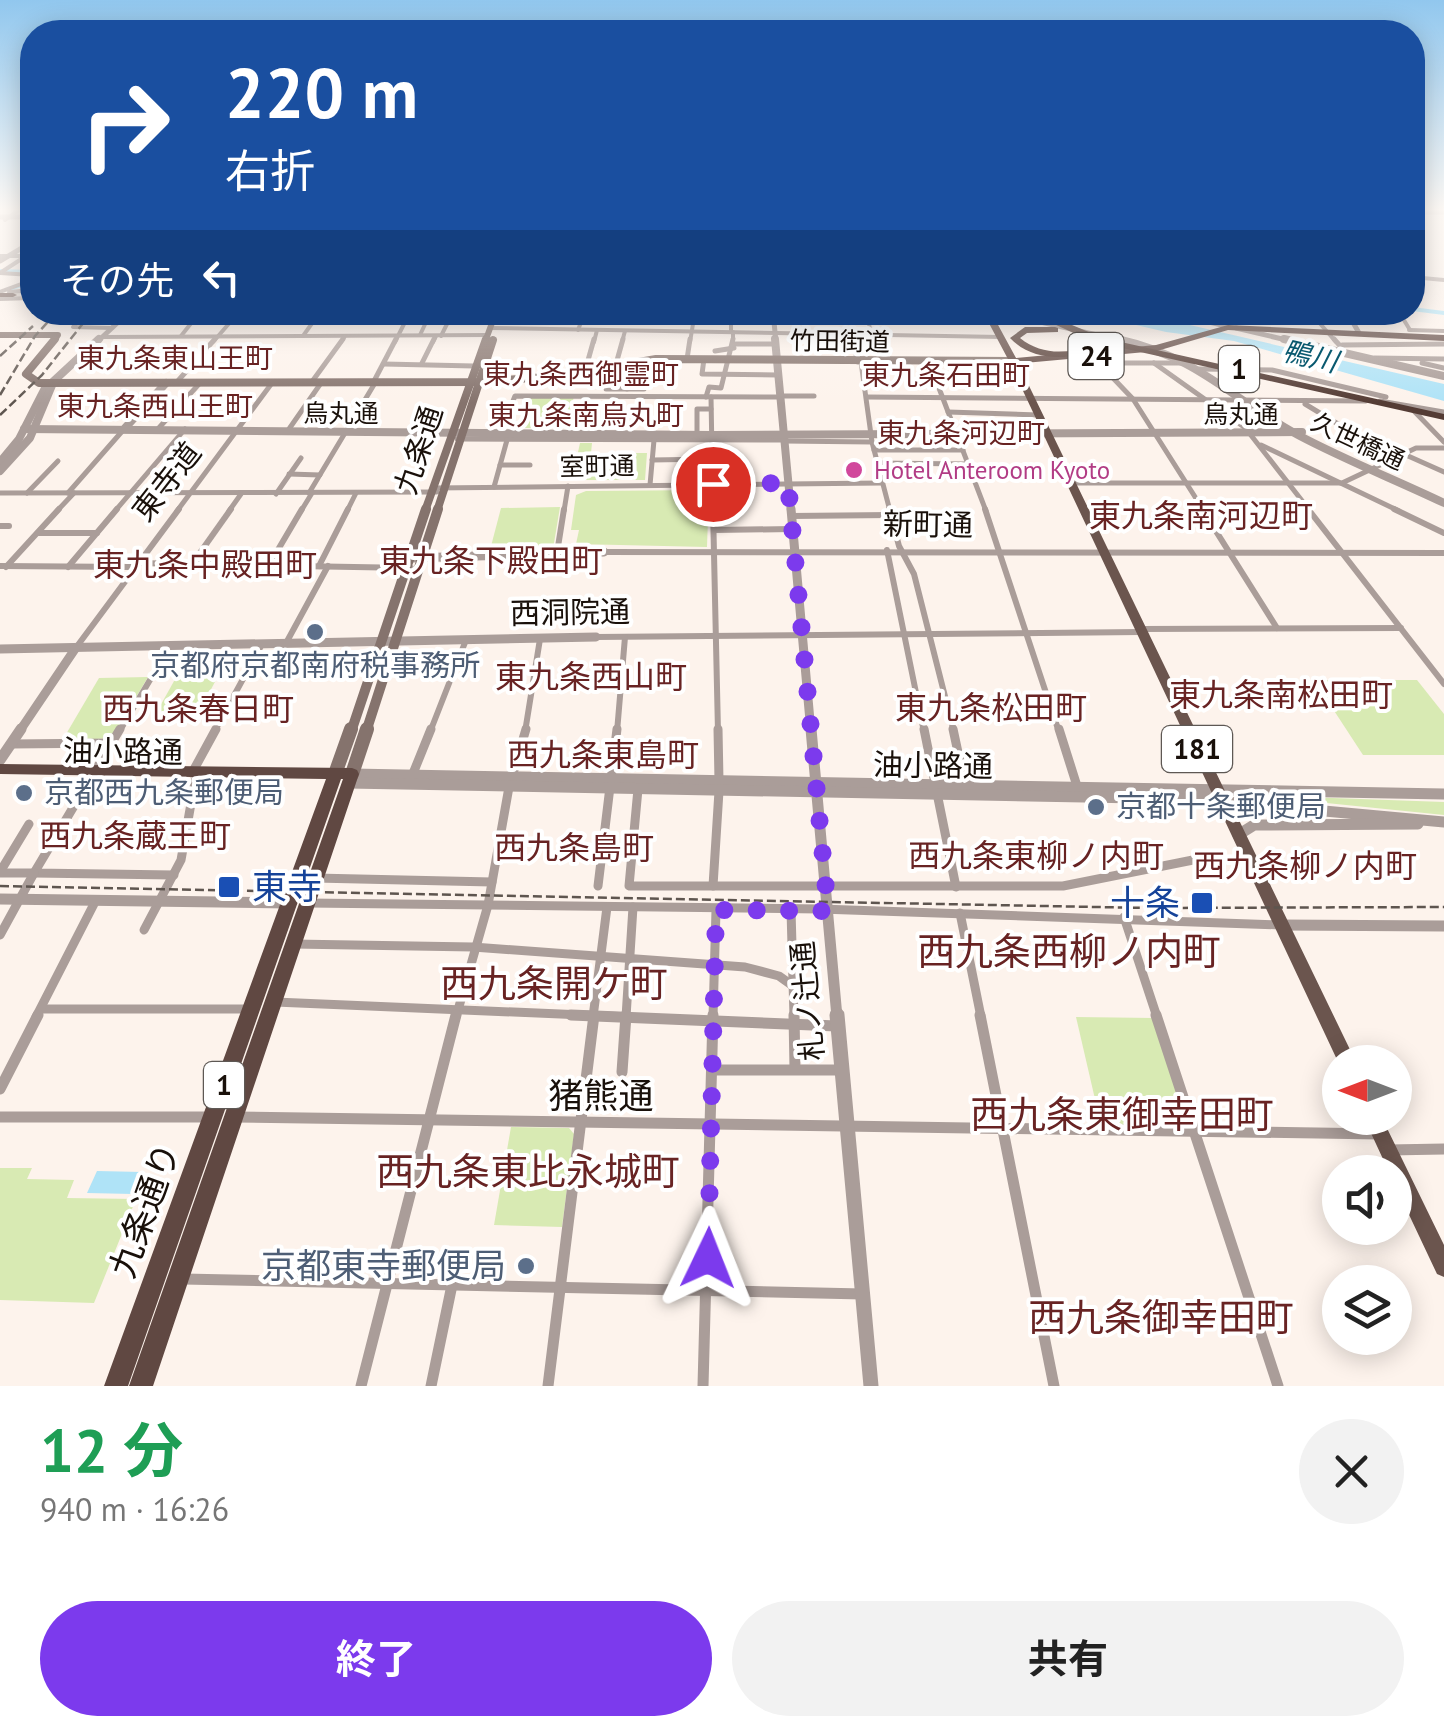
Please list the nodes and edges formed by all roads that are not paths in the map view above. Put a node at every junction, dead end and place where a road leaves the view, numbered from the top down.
1 (75, 325) edge
2 (115, 325) edge
3 (190, 325) edge
4 (230, 325) edge
5 (311, 325) edge
6 (404, 325) edge
7 (425, 325) edge
8 (445, 325) edge
9 (494, 325) edge
10 (580, 325) edge
11 (623, 325) edge
12 (693, 325) edge
13 (731, 325) edge
14 (774, 325) edge
15 (869, 325) edge
16 (997, 325) edge
17 (1060, 325) edge
18 (1062, 325) edge
19 (1067, 325) edge
20 (1074, 325) edge
21 (1076, 325) edge
22 (1216, 325) edge
23 (1323, 325) edge
24 (1354, 325) edge
25 (1404, 325) edge
26 (1065, 326) junction
27 (1225, 327) junction
28 (112, 328) junction
29 (491, 330) junction
30 (578, 330) junction
31 (597, 330) junction
32 (1297, 330) junction
33 (622, 331) junction
34 (692, 332) junction
35 (732, 332) junction
36 (1330, 332) junction
37 (774, 333) junction
38 (1252, 333) junction
39 (0, 334) edge
40 (1000, 334) junction
41 (1359, 334) junction
42 (102, 336) junction
43 (181, 336) junction
44 (222, 336) junction
45 (303, 336) junction
46 (345, 336) junction
47 (398, 336) junction
48 (420, 336) junction
49 (438, 336) junction
50 (851, 336) junction
51 (871, 336) junction
52 (1408, 336) junction
53 (1444, 338) edge
54 (776, 344) junction
55 (733, 346) junction
56 (1161, 346) junction
57 (1342, 349) junction
58 (715, 351) dead end
59 (1361, 357) junction
60 (1402, 358) junction
61 (686, 359) junction
62 (1444, 359) edge
63 (704, 360) junction
64 (732, 360) junction
65 (749, 360) junction
66 (777, 360) junction
67 (1095, 360) junction
68 (627, 362) junction
69 (859, 362) junction
70 (929, 362) junction
71 (1013, 362) junction
72 (422, 363) junction
73 (1154, 363) junction
74 (384, 364) junction
75 (612, 365) junction
76 (1199, 367) junction
77 (1444, 368) edge
78 (580, 373) junction
79 (1254, 373) junction
80 (748, 375) junction
81 (778, 375) junction
82 (1444, 376) edge
83 (607, 377) junction
84 (725, 378) junction
85 (472, 380) junction
86 (494, 381) junction
87 (450, 382) junction
88 (53, 383) junction
89 (166, 383) junction
90 (176, 383) junction
91 (200, 383) junction
92 (272, 383) junction
93 (316, 383) junction
94 (374, 383) junction
95 (739, 383) dead end
96 (748, 386) dead end
97 (626, 389) junction
98 (644, 389) dead end
99 (606, 392) junction
100 (572, 395) junction
101 (814, 396) dead end
102 (867, 396) junction
103 (709, 397) junction
104 (780, 397) junction
105 (942, 398) junction
106 (1030, 398) junction
107 (1133, 400) junction
108 (1377, 400) junction
109 (1207, 401) junction
110 (1250, 401) junction
111 (1301, 402) junction
112 (1402, 402) junction
113 (711, 409) junction
114 (948, 412) junction
115 (1038, 415) junction
116 (1444, 415) edge
117 (289, 429) junction
118 (31, 430) junction
119 (124, 430) junction
120 (156, 430) junction
121 (502, 430) junction
122 (184, 431) junction
123 (238, 431) junction
124 (347, 431) junction
125 (697, 431) junction
126 (456, 433) junction
127 (956, 433) junction
128 (1047, 433) junction
129 (1152, 433) junction
130 (1251, 433) junction
131 (1297, 433) junction
132 (712, 436) junction
133 (783, 437) junction
134 (872, 439) junction
135 (507, 440) junction
136 (654, 440) junction
137 (1256, 443) junction
138 (1444, 445) edge
139 (963, 450) junction
140 (1403, 454) junction
141 (300, 458) dead end
142 (712, 459) junction
143 (652, 460) junction
144 (58, 461) dead end
145 (0, 462) edge
146 (877, 463) junction
147 (968, 464) junction
148 (500, 465) junction
149 (530, 465) dead end
150 (1373, 468) junction
151 (0, 471) edge
152 (1444, 472) edge
153 (289, 474) junction
154 (320, 474) junction
155 (882, 482) junction
156 (788, 483) junction
157 (1070, 483) junction
158 (1184, 483) junction
159 (1289, 483) junction
160 (1342, 483) junction
161 (713, 484) junction
162 (650, 485) junction
163 (568, 486) junction
164 (494, 487) junction
165 (437, 490) junction
166 (0, 493) edge
167 (27, 493) junction
168 (71, 493) junction
169 (130, 493) junction
170 (311, 493) junction
171 (356, 493) junction
172 (188, 494) junction
173 (241, 494) junction
174 (276, 494) junction
175 (1444, 501) edge
176 (891, 515) junction
177 (791, 516) junction
178 (792, 529) junction
179 (714, 530) junction
180 (38, 533) junction
181 (96, 533) junction
182 (1444, 533) edge
183 (714, 549) junction
184 (794, 549) junction
185 (887, 550) junction
186 (902, 550) junction
187 (1001, 551) junction
188 (604, 552) joint
189 (1103, 552) junction
190 (1229, 552) junction
191 (557, 553) junction
192 (1343, 553) junction
193 (1444, 553) edge
194 (414, 563) junction
195 (192, 564) junction
196 (134, 565) junction
197 (268, 565) junction
198 (3, 566) edge
199 (323, 566) junction
200 (68, 567) junction
201 (1277, 628) junction
202 (1402, 628) junction
203 (1141, 630) junction
204 (930, 631) junction
205 (1026, 631) junction
206 (802, 632) junction
207 (904, 632) junction
208 (716, 634) junction
209 (596, 637) joint
210 (625, 637) junction
211 (540, 639) junction
212 (466, 640) junction
213 (389, 642) junction
214 (285, 645) junction
215 (261, 646) junction
216 (169, 648) junction
217 (0, 649) edge
218 (75, 649) junction
219 (1444, 684) edge
220 (113, 742) junction
221 (12, 744) junction
222 (0, 760) edge
223 (0, 768) edge
224 (94, 775) junction
225 (412, 776) junction
226 (0, 777) edge
227 (194, 777) junction
228 (342, 779) junction
229 (510, 782) junction
230 (612, 784) junction
231 (964, 785) junction
232 (719, 786) junction
233 (1076, 786) junction
234 (816, 788) junction
235 (936, 788) junction
236 (638, 789) junction
237 (1444, 794) edge
238 (1219, 795) junction
239 (1442, 822) edge
240 (29, 824) dead end
241 (1238, 836) junction
242 (1250, 860) junction
243 (0, 873) edge
244 (34, 873) junction
245 (174, 875) junction
246 (315, 878) junction
247 (492, 882) junction
248 (598, 886) dead end
249 (713, 886) junction
250 (824, 888) junction
251 (956, 888) junction
252 (0, 898) edge
253 (20, 899) junction
254 (96, 900) junction
255 (159, 902) junction
256 (297, 903) junction
257 (488, 906) junction
258 (633, 906) junction
259 (606, 907) junction
260 (716, 910) junction
261 (791, 910) junction
262 (828, 911) junction
263 (960, 913) junction
264 (1124, 917) junction
265 (1281, 926) junction
266 (1444, 926) edge
267 (144, 930) dead end
268 (0, 935) edge
269 (292, 944) junction
270 (476, 946) junction
271 (600, 953) junction
272 (632, 959) junction
273 (716, 967) junction
274 (793, 986) junction
275 (261, 1006) junction
276 (42, 1010) junction
277 (458, 1011) junction
278 (592, 1015) junction
279 (627, 1017) junction
280 (715, 1020) junction
281 (794, 1024) junction
282 (838, 1026) junction
283 (1338, 1045) edge
284 (795, 1069) junction
285 (714, 1070) junction
286 (842, 1070) junction
287 (622, 1072) dead end
288 (0, 1089) edge
289 (0, 1117) edge
290 (223, 1117) junction
291 (428, 1120) junction
292 (579, 1122) junction
293 (712, 1125) junction
294 (846, 1126) junction
295 (1002, 1129) junction
296 (1194, 1132) junction
297 (1322, 1133) edge
298 (1380, 1135) edge
299 (1384, 1135) edge
300 (1444, 1150) edge
301 (1444, 1267) edge
302 (179, 1279) junction
303 (388, 1282) junction
304 (452, 1285) junction
305 (560, 1287) junction
306 (706, 1291) junction
307 (863, 1294) junction
308 (116, 1386) edge
309 (141, 1386) edge
310 (361, 1386) edge
311 (431, 1386) edge
312 (548, 1386) edge
313 (703, 1386) edge
314 (871, 1386) edge
315 (1054, 1386) edge
316 (1278, 1386) edge

1 - 28 street
2 - 28 street
3 - 43 street
4 - 44 street
5 - 45 street
6 - 47 street
7 - 48 street
8 - 49 street
9 - 29 main road, 九条通
10 - 30 street
11 - 33 street
12 - 34 street
13 - 35 street
14 - 37 street, 札ノ辻通
15 - 51 street
16 - 40 highway
17 - 26 street
18 - 79 highway, 1
19 - 108 highway, 1
20 - 108 highway
21 - 56 street
22 - 27 street
23 - 36 street
24 - 41 street
25 - 52 street
26 - 56 street
26 - 79 highway
27 - 32 highway, 竹田街道 / 24
27 - 38 street
27 - 56 highway, 竹田街道 / 24
28 - 42 street
29 - 30 street
29 - 49 street
29 - 85 main road, 九条通
30 - 31 street
31 - 33 street
31 - 78 street
32 - 36 highway, 竹田街道 / 24
32 - 38 highway
33 - 34 street
33 - 75 street
34 - 35 street
34 - 61 street
35 - 37 street
35 - 55 street
36 - 41 highway, 竹田街道 / 24
36 - 57 street
37 - 50 street
37 - 54 street, 札ノ辻通
38 - 57 street
39 - 88 main road
40 - 51 street
40 - 71 highway
41 - 52 highway, 竹田街道 / 24
42 - 43 street
42 - 88 street
43 - 44 street
44 - 45 street
44 - 90 street
45 - 46 street
46 - 47 street
46 - 93 street
47 - 48 street
47 - 74 street
48 - 49 street
49 - 72 street
50 - 51 street
50 - 69 street
52 - 53 highway, 竹田街道 / 24
52 - 57 street
54 - 55 street
54 - 66 street, 札ノ辻通
55 - 58 street
55 - 64 street
56 - 67 highway, 竹田街道 / 24
56 - 76 street, 久世橋通
56 - 76 street, 久世橋通
57 - 59 street
59 - 60 street
59 - 82 street
60 - 62 street
60 - 77 street
61 - 63 main road, 竹田街道
61 - 68 main road, 竹田街道
63 - 64 main road, 竹田街道
63 - 84 street
64 - 65 main road, 竹田街道
64 - 84 street
65 - 66 main road, 竹田街道
65 - 80 street
66 - 69 main road, 竹田街道
66 - 81 street, 札ノ辻通
67 - 71 highway, 竹田街道 / 24
67 - 73 street
67 - 107 street
68 - 75 main road, 竹田街道
68 - 97 street
69 - 70 main road, 竹田街道
69 - 102 street
70 - 71 main road, 竹田街道
70 - 105 street
71 - 106 main road, 181
72 - 74 street
72 - 85 street
73 - 76 street
73 - 109 street
74 - 94 street
75 - 78 main road, 竹田街道
75 - 83 street
76 - 110 street, 久世橋通
76 - 112 street
78 - 83 street
78 - 86 main road, 竹田街道
78 - 100 street
79 - 116 highway, 1
80 - 81 street
80 - 84 street
80 - 96 street
81 - 104 street, 札ノ辻通
83 - 99 street
84 - 95 street
84 - 103 street
85 - 86 main road, 竹田街道
85 - 86 main road
85 - 87 main road
85 - 87 main road, 竹田街道
85 - 126 main road, 九条通
87 - 94 main road
88 - 89 main road
88 - 118 street
89 - 90 main road
89 - 119 street
90 - 91 main road
91 - 92 main road
91 - 120 street
92 - 93 main road
92 - 123 street, 東寺道
93 - 94 main road
93 - 117 street
94 - 124 street
97 - 98 street
97 - 99 street
99 - 100 street
99 - 103 street
100 - 121 street
101 - 104 street
102 - 105 street
102 - 134 street
103 - 104 street
103 - 113 street
104 - 133 street, 札ノ辻通
105 - 106 street
105 - 114 street
106 - 107 street
106 - 115 main road, 181
107 - 109 street
107 - 129 street
108 - 116 highway, 1
109 - 110 street
109 - 130 street
110 - 111 street
110 - 131 street, 久世橋通
111 - 112 street
111 - 140 street
112 - 116 street
112 - 138 street
113 - 125 street
113 - 132 street
114 - 115 street
114 - 127 street
115 - 128 main road, 181
117 - 123 street, 烏丸通
117 - 124 street, 烏丸通
118 - 119 street, 烏丸通
118 - 145 street
118 - 151 street
119 - 120 street, 烏丸通
119 - 168 street
120 - 122 street, 烏丸通
121 - 125 street, 烏丸通
121 - 126 street, 烏丸通
122 - 123 street, 烏丸通
122 - 169 street
123 - 124 street, 烏丸通
123 - 172 street, 東寺道
124 - 126 street, 烏丸通
124 - 154 street
125 - 132 street, 烏丸通
126 - 132 street, 烏丸通
126 - 135 street
126 - 165 main road, 九条通
127 - 128 street, 烏丸通
127 - 134 street, 烏丸通
127 - 139 street
128 - 129 street, 烏丸通
128 - 157 main road, 181
129 - 130 street, 烏丸通
129 - 158 street
130 - 131 street, 烏丸通
130 - 137 street
131 - 150 street, 久世橋通
132 - 133 street, 烏丸通
132 - 136 street
132 - 142 street
133 - 134 street, 烏丸通
133 - 156 street, 札ノ辻通
134 - 139 street
134 - 146 street
135 - 136 street
135 - 148 street
136 - 143 street
137 - 159 street
137 - 160 street
138 - 140 street
139 - 147 street
140 - 150 street
140 - 152 street
141 - 153 street
142 - 143 street
142 - 161 street
143 - 162 street
144 - 167 street
146 - 147 street
146 - 155 street
147 - 187 street
148 - 149 street
148 - 164 street
150 - 160 street
150 - 175 street, 久世橋通
153 - 154 street
153 - 174 street
154 - 170 street
155 - 156 street, 室町通
155 - 176 street
156 - 161 street, 室町通
156 - 177 street, 札ノ辻通
157 - 158 street
157 - 189 main road, 181
158 - 159 street
158 - 190 street
159 - 160 street
159 - 192 street
160 - 182 street
161 - 162 street, 室町通
161 - 179 street
162 - 163 street, 室町通
163 - 164 street, 室町通
163 - 191 street
164 - 165 street, 室町通
165 - 171 street, 室町通
165 - 194 main road, 九条通
166 - 167 street, 室町通
167 - 168 street, 室町通
168 - 169 street, 室町通
168 - 180 street
169 - 172 street, 室町通
169 - 181 street
170 - 171 street, 室町通
170 - 174 street, 室町通
170 - 197 street
171 - 199 street
172 - 173 street, 室町通
172 - 196 street, 東寺道
173 - 174 street, 室町通
173 - 195 street
176 - 177 street
176 - 186 street
177 - 178 street, 札ノ辻通
178 - 179 street
178 - 184 street, 札ノ辻通
179 - 183 street
180 - 181 street
180 - 198 street
181 - 200 street
183 - 184 street, 新町通
183 - 188 street, 新町通
183 - 208 street
184 - 185 street, 新町通
184 - 206 street, 札ノ辻通
185 - 186 street, 新町通
185 - 207 street
186 - 187 street, 新町通
186 - 204 street
187 - 189 street, 新町通
187 - 205 street
188 - 191 street, 新町通
189 - 190 street, 新町通
189 - 203 main road, 181
190 - 192 street, 新町通
190 - 201 street
191 - 194 street, 新町通
192 - 193 street, 新町通
192 - 202 street
194 - 199 street, 新町通
194 - 213 main road, 九条通
195 - 196 street, 新町通
195 - 197 street, 新町通
196 - 200 street, 新町通
196 - 218 street, 東寺道
197 - 199 street, 新町通
198 - 200 street, 新町通
199 - 214 street
201 - 202 street, 西洞院通
201 - 203 street, 西洞院通
202 - 219 street
203 - 205 street, 西洞院通
203 - 238 main road, 181
204 - 205 street, 西洞院通
204 - 207 street, 西洞院通
204 - 231 street
205 - 233 street
206 - 207 street, 西洞院通
206 - 208 street, 西洞院通
206 - 234 street, 札ノ辻通
207 - 235 street
208 - 210 street, 西洞院通
208 - 232 street
209 - 210 street, 西洞院通
209 - 211 street, 西洞院通
210 - 230 street
211 - 212 street, 西洞院通
211 - 229 street
212 - 213 street, 西洞院通
212 - 225 street
213 - 214 street, 西洞院通
213 - 228 main road, 九条通
214 - 215 street, 西洞院通
215 - 216 street, 西洞院通
215 - 227 street
216 - 218 street, 西洞院通
216 - 220 street
217 - 218 street, 西洞院通
218 - 221 street, 東寺道
220 - 221 street
220 - 224 street
221 - 222 street, 東寺道
223 - 224 highway, 油小路通
224 - 226 highway, 油小路通
224 - 227 highway, 油小路通
224 - 244 street
225 - 228 street, 油小路通
225 - 229 street, 油小路通
227 - 228 highway, 油小路通
227 - 245 street
228 - 229 street, 油小路通
228 - 246 highway, 九条通り / 1
228 - 256 highway, 九条通り / 1
229 - 230 street, 油小路通
229 - 247 street
230 - 232 street, 油小路通
230 - 236 street, 油小路通
230 - 248 street
231 - 233 street, 油小路通
231 - 235 street, 油小路通
232 - 234 street, 油小路通
232 - 236 street, 油小路通
232 - 249 street
233 - 238 street, 油小路通
234 - 235 street, 油小路通
234 - 250 street, 札ノ辻通
235 - 238 street, 油小路通
235 - 251 street
236 - 249 street
237 - 238 street, 油小路通
238 - 239 street, 油小路通
238 - 241 main road, 181
239 - 241 street
240 - 243 street
241 - 242 main road, 181
242 - 251 street
242 - 265 main road, 181
243 - 244 street
244 - 245 street
244 - 253 street
245 - 255 street
246 - 247 street
246 - 256 highway, 九条通り / 1
247 - 257 street
249 - 250 street
250 - 251 street
250 - 262 street, 札ノ辻通
252 - 253 street
253 - 254 street
253 - 268 street
254 - 255 street
254 - 276 street
255 - 256 street
255 - 267 street
256 - 257 street
256 - 269 highway, 九条通り / 1
256 - 275 highway, 九条通り / 1
257 - 259 street
257 - 270 street
258 - 259 street
258 - 260 street
258 - 272 street
259 - 271 street
260 - 261 street
260 - 273 street
261 - 262 street
261 - 274 street
262 - 263 street
262 - 282 street, 札ノ辻通
263 - 264 street
263 - 295 street
264 - 265 street
264 - 296 street
265 - 266 street
265 - 283 main road, 181
269 - 270 street
269 - 275 highway, 九条通り / 1
270 - 271 street
270 - 277 street
271 - 272 street
271 - 278 street
272 - 273 street
272 - 279 street
273 - 274 street
273 - 280 street
274 - 281 street
275 - 276 street
275 - 277 street
275 - 290 highway, 九条通り / 1
276 - 288 street
277 - 278 street
277 - 291 street
278 - 279 street
278 - 292 street
279 - 280 street
279 - 287 street
280 - 281 street
280 - 285 street
281 - 282 street
281 - 284 street
282 - 286 street, 札ノ辻通
284 - 285 street
284 - 286 street
285 - 293 street
286 - 294 street, 札ノ辻通
289 - 290 street, 猪熊通
290 - 291 street, 猪熊通
290 - 302 highway, 九条通り / 1
290 - 308 highway, 九条通り / 1
291 - 292 street, 猪熊通
291 - 303 street
292 - 293 street, 猪熊通
292 - 305 street
293 - 294 street, 猪熊通
293 - 306 street
294 - 295 street, 猪熊通
294 - 307 street, 札ノ辻通
295 - 296 street, 猪熊通
295 - 315 street
296 - 297 street, 猪熊通
296 - 316 street
298 - 301 main road
299 - 300 street, 猪熊通
302 - 303 street
302 - 309 highway, 九条通り / 1
303 - 304 street
303 - 310 street
304 - 305 street
304 - 311 street
305 - 306 street
305 - 312 street
306 - 307 street
306 - 313 street
307 - 314 street, 札ノ辻通

